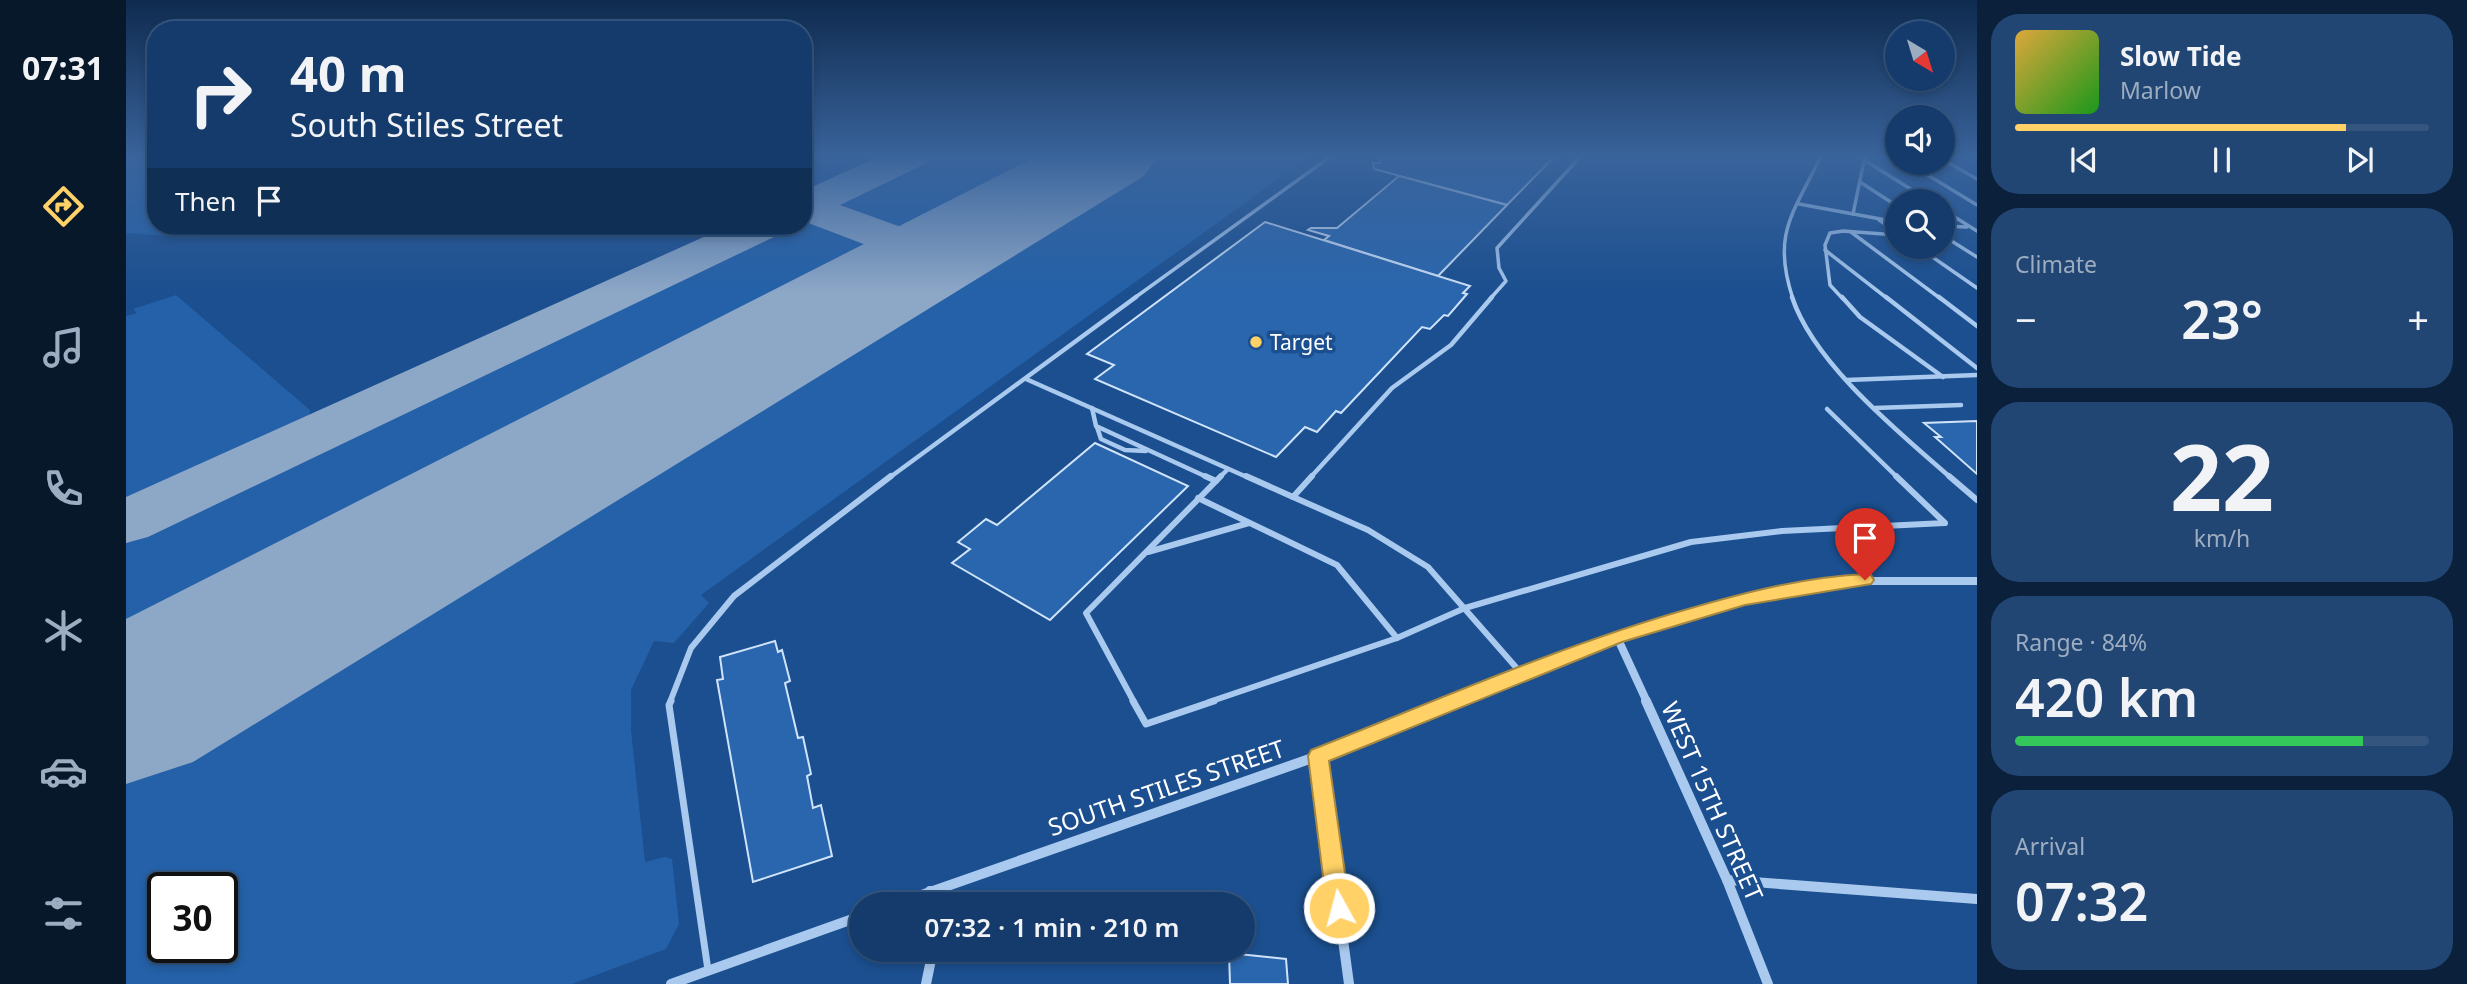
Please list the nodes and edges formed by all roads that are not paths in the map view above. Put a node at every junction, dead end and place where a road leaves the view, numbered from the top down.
1 (1268, 202) edge
2 (1539, 202) edge
3 (1856, 202) edge
4 (1799, 204) joint
5 (1853, 214) junction
6 (1955, 217) edge
7 (1877, 218) junction
8 (1885, 220) edge
9 (1885, 224) edge
10 (1955, 226) edge
11 (1970, 227) junction
12 (1977, 229) edge
13 (1850, 232) junction
14 (1885, 233) edge
15 (1955, 243) edge
16 (1825, 250) junction
17 (1977, 257) edge
18 (1935, 259) edge
19 (1977, 288) edge
20 (1977, 326) edge
21 (1977, 368) edge
22 (1977, 375) edge
23 (1943, 377) junction
24 (1026, 379) junction
25 (1847, 380) junction
26 (1961, 405) dead end
27 (1091, 408) junction
28 (1875, 408) junction
29 (1827, 409) dead end
30 (1096, 426) junction
31 (1149, 451) junction
32 (1228, 469) junction
33 (1216, 481) junction
34 (1293, 497) junction
35 (1198, 498) junction
36 (1977, 500) edge
37 (1250, 523) junction
38 (1145, 553) junction
39 (1977, 581) edge
40 (1465, 608) junction
41 (1617, 636) junction
42 (1397, 638) junction
43 (1521, 673) junction
44 (1318, 756) junction
45 (1727, 880) junction
46 (930, 891) edge
47 (1974, 899) edge
48 (1977, 909) edge
49 (849, 920) edge
50 (931, 962) edge
51 (708, 970) junction
52 (671, 984) edge
53 (926, 984) edge
54 (1349, 984) edge
55 (1768, 984) edge

1 - 24 lane
2 - 34 lane
3 - 5 lane
4 - 5 lane
4 - 25 lane
5 - 7 lane
6 - 11 lane
7 - 8 lane
7 - 9 lane
10 - 11 lane
11 - 12 lane
13 - 14 lane
13 - 16 lane
13 - 20 lane
15 - 17 lane
16 - 21 lane
16 - 23 lane
18 - 19 lane
22 - 23 lane
23 - 25 lane
24 - 27 lane
24 - 51 lane
25 - 28 lane
26 - 28 lane
27 - 30 lane
27 - 32 lane
28 - 36 lane
29 - 40 lane
30 - 31 lane
30 - 31 lane
31 - 33 lane
32 - 33 lane
32 - 34 lane
33 - 35 lane
34 - 40 lane
35 - 37 lane
35 - 38 lane
37 - 38 lane
37 - 42 lane
38 - 42 lane
39 - 41 street, SOUTH STILES STREET
40 - 42 lane
40 - 43 lane
41 - 43 street, SOUTH STILES STREET
41 - 45 street, WEST 15TH STREET
43 - 44 street, SOUTH STILES STREET
44 - 46 street, SOUTH STILES STREET
44 - 54 street
45 - 47 street
45 - 55 street, WEST 15TH STREET
47 - 48 lane
49 - 51 street
50 - 53 street
51 - 52 street

